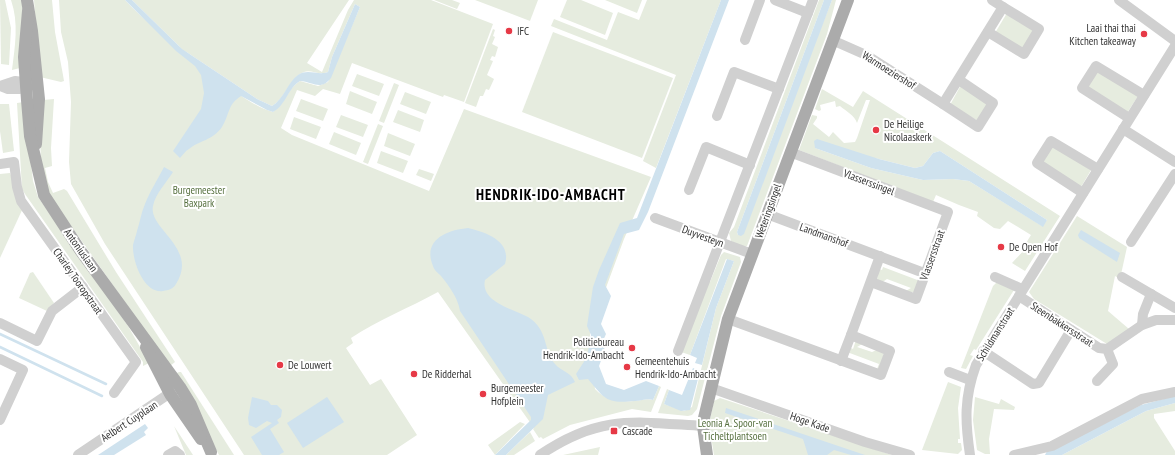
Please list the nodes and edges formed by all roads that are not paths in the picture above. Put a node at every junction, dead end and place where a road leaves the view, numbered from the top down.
1 (760, 0) edge
2 (775, 0) edge
3 (813, 0) edge
4 (848, 0) edge
5 (992, 0) edge
6 (1119, 0) edge
7 (28, 6) edge
8 (1003, 6) junction
9 (808, 13) junction
10 (988, 32) junction
11 (745, 40) dead end
12 (832, 40) junction
13 (1175, 41) edge
14 (1175, 46) edge
15 (959, 80) junction
16 (32, 83) junction
17 (0, 86) edge
18 (779, 89) junction
19 (1144, 95) junction
20 (943, 104) junction
21 (717, 116) dead end
22 (1129, 118) junction
23 (1123, 129) junction
24 (790, 152) junction
25 (1175, 162) edge
26 (0, 164) edge
27 (750, 165) junction
28 (1098, 169) junction
29 (1173, 181) edge
30 (689, 190) dead end
31 (1083, 192) junction
32 (948, 212) joint
33 (767, 214) junction
34 (655, 218) dead end
35 (721, 242) junction
36 (1131, 242) dead end
37 (752, 254) junction
38 (880, 256) junction
39 (924, 273) junction
40 (995, 277) dead end
41 (1122, 277) dead end
42 (871, 282) junction
43 (83, 287) junction
44 (1020, 292) junction
45 (1151, 294) junction
46 (1175, 308) edge
47 (728, 319) junction
48 (1175, 320) edge
49 (0, 323) edge
50 (1142, 325) junction
51 (1071, 330) junction
52 (851, 335) junction
53 (144, 340) junction
54 (1107, 349) junction
55 (678, 351) dead end
56 (983, 351) junction
57 (0, 359) edge
58 (841, 361) junction
59 (949, 372) dead end
60 (970, 380) junction
61 (1097, 381) dead end
62 (180, 387) junction
63 (711, 388) junction
64 (1175, 392) edge
65 (114, 393) dead end
66 (170, 394) junction
67 (0, 420) edge
68 (703, 426) junction
69 (212, 454) edge
70 (78, 455) edge
71 (168, 455) edge
72 (180, 455) edge
73 (540, 455) edge
74 (707, 455) edge
75 (910, 455) edge
76 (970, 455) edge
77 (1014, 455) edge

1 - 11 street
2 - 9 street
3 - 9 street
4 - 12 main road, Weteringsingel
5 - 8 street
6 - 13 street
7 - 16 main road, Antoniuslaan
8 - 10 street
8 - 10 street
9 - 18 street
10 - 15 street
12 - 20 street, Warmoeziershof
12 - 24 main road, Weteringsingel
14 - 19 street, Schildmanstraat
15 - 20 street
15 - 20 street, Warmoeziershof
16 - 17 street
16 - 53 main road, Antoniuslaan
18 - 21 street
18 - 27 street
19 - 22 street, Schildmanstraat
19 - 22 street
22 - 23 street, Schildmanstraat
23 - 25 street
23 - 28 street, Schildmanstraat
24 - 32 street, Vlasserssingel
24 - 33 main road, Weteringsingel
26 - 43 street, Charley Tooropstraat
27 - 30 street
27 - 35 street
28 - 31 street, Schildmanstraat
28 - 31 street
29 - 36 street
31 - 44 street, Schildmanstraat
32 - 39 street, Vlassersstraat
33 - 37 main road, Weteringsingel
33 - 38 street, Landmanshof
34 - 35 street, Duyvesteyn
35 - 37 street, Duyvesteyn
35 - 55 street
37 - 47 main road, Weteringsingel
38 - 39 street, Landmanshof
38 - 42 street
39 - 42 street, Vlassersstraat
40 - 44 street
41 - 45 street
42 - 52 street
43 - 49 street
43 - 65 street, Charley Tooropstraat
44 - 51 street, Steenbakkersstraat
44 - 56 street, Schildmanstraat
45 - 46 street
45 - 50 street
47 - 58 street
47 - 63 main road, Weteringsingel
48 - 50 street, Steenbakkersstraat
50 - 54 street, Steenbakkersstraat
51 - 54 street, Steenbakkersstraat
51 - 56 street
52 - 58 street
52 - 58 street
53 - 62 main road, Antoniuslaan
53 - 66 main road, Antoniuslaan
54 - 61 street, Steenbakkersstraat
56 - 60 street, Schildmanstraat
57 - 67 street
59 - 60 street
60 - 76 street, Schildmanstraat
62 - 66 street, Aelbert Cuyplaan
62 - 69 main road, Antoniuslaan
63 - 68 main road, Weteringsingel
63 - 75 street, Hoge Kade
64 - 77 street
66 - 69 main road, Antoniuslaan
66 - 70 street, Aelbert Cuyplaan
68 - 73 street
68 - 74 main road, Weteringsingel
71 - 72 street

